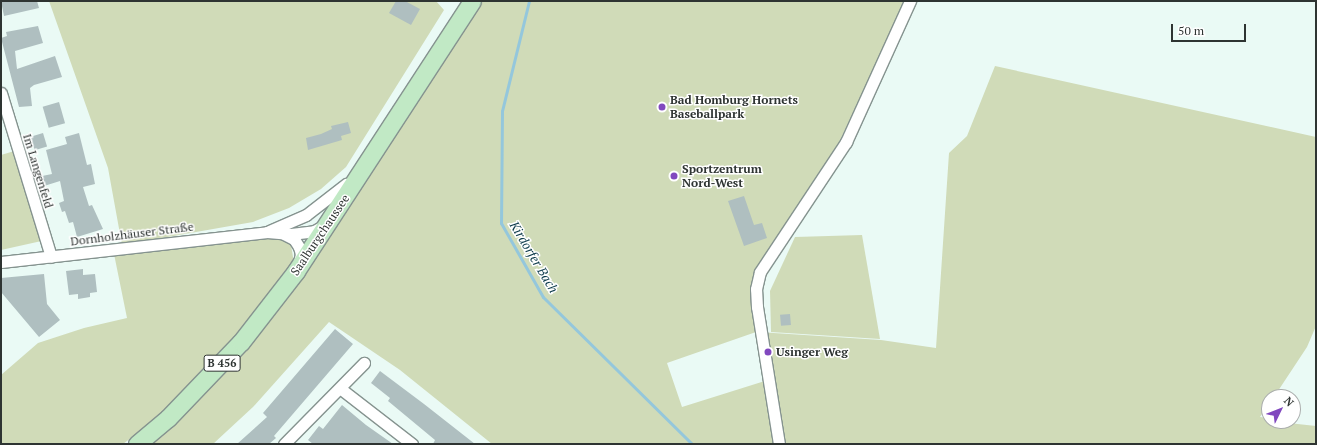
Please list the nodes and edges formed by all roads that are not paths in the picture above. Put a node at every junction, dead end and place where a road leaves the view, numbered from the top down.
1 (472, 1) edge
2 (910, 1) edge
3 (1, 93) edge
4 (369, 162) junction
5 (330, 220) junction
6 (267, 232) junction
7 (284, 234) junction
8 (51, 257) junction
9 (1, 262) edge
10 (296, 271) junction
11 (364, 363) dead end
12 (341, 389) junction
13 (286, 443) edge
14 (137, 444) edge
15 (412, 444) edge
16 (779, 444) edge

1 - 4 main road, Saalburgchaussee / B 456
2 - 16 street
3 - 8 street, Im Langenfeld
4 - 5 main road, Saalburgchaussee / B 456
4 - 6 street, Dornholzhäuser Straße
5 - 7 street, Dornholzhäuser Straße
5 - 10 main road, Saalburgchaussee / B 456
6 - 7 street, Dornholzhäuser Straße
6 - 8 street, Dornholzhäuser Straße
7 - 10 street
8 - 9 street, Dornholzhäuser Straße
10 - 14 main road, Saalburgchaussee / B 456
11 - 12 street
12 - 13 street
12 - 15 street

